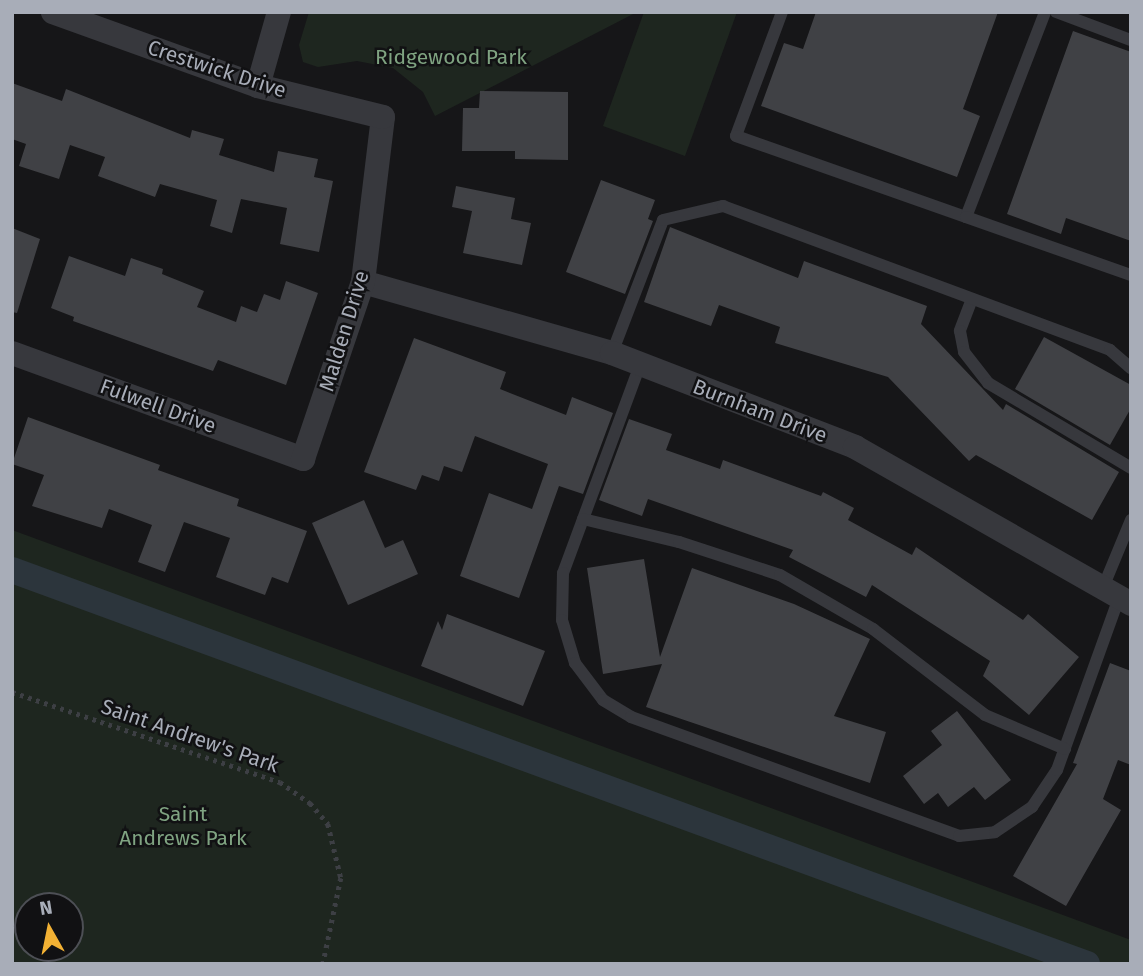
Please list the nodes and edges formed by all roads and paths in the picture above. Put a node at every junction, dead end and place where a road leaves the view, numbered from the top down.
1 (53, 12) edge
2 (279, 12) edge
3 (782, 12) edge
4 (1045, 12) edge
5 (1056, 12) edge
6 (1131, 40) edge
7 (258, 86) junction
8 (383, 117) joint
9 (966, 217) junction
10 (1131, 275) edge
11 (363, 282) junction
12 (972, 299) junction
13 (12, 353) edge
14 (612, 353) junction
15 (640, 365) junction
16 (1131, 368) edge
17 (303, 459) joint
18 (1131, 468) edge
19 (583, 519) junction
20 (1131, 520) edge
21 (1117, 598) edge
22 (12, 692) edge
23 (1065, 749) junction
24 (323, 964) edge

1 - 7 street, Crestwick Drive
2 - 7 street
3 - 9 lane
4 - 9 lane
5 - 6 lane
7 - 8 street, Crestwick Drive
8 - 11 street, Malden Drive
9 - 10 lane
11 - 14 street, Burnham Drive
11 - 17 street, Malden Drive
12 - 14 lane
12 - 16 lane
12 - 18 lane
13 - 17 street, Fulwell Drive
14 - 15 street, Burnham Drive
15 - 19 lane
15 - 21 street, Burnham Drive
19 - 23 lane
19 - 23 lane
20 - 21 lane
21 - 23 lane
22 - 24 path, Saint Andrew's Park

